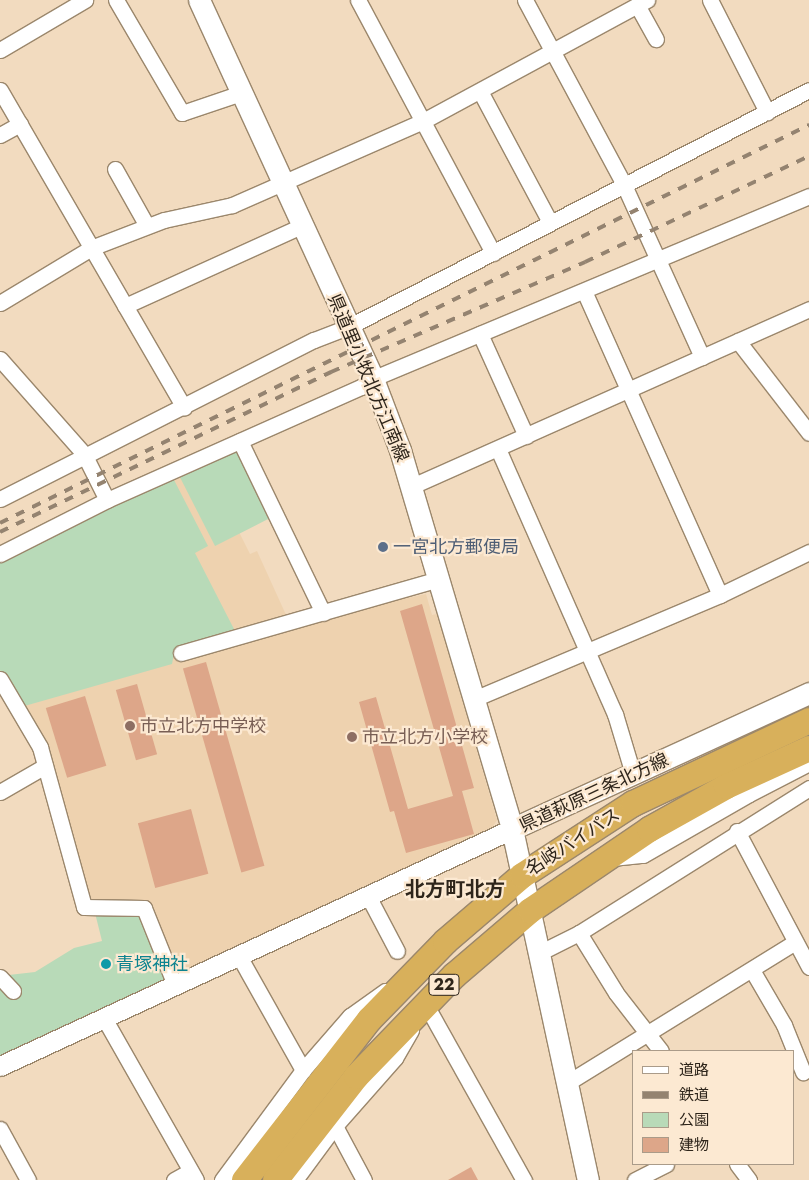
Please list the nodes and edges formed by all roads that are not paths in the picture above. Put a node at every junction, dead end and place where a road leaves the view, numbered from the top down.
1 (85, 0) edge
2 (116, 0) edge
3 (199, 0) edge
4 (358, 0) edge
5 (524, 0) edge
6 (710, 0) edge
7 (642, 2) edge
8 (656, 39) dead end
9 (0, 50) edge
10 (551, 50) junction
11 (0, 90) edge
12 (809, 90) edge
13 (480, 91) junction
14 (241, 93) junction
15 (767, 112) junction
16 (423, 121) junction
17 (20, 124) junction
18 (0, 135) edge
19 (115, 169) dead end
20 (282, 183) junction
21 (624, 185) junction
22 (809, 196) edge
23 (550, 222) junction
24 (147, 226) junction
25 (301, 226) junction
26 (92, 248) junction
27 (493, 253) junction
28 (659, 260) junction
29 (584, 290) junction
30 (0, 303) edge
31 (125, 306) junction
32 (809, 309) edge
33 (348, 327) junction
34 (480, 334) junction
35 (738, 341) junction
36 (702, 357) junction
37 (0, 359) edge
38 (372, 379) junction
39 (629, 391) junction
40 (184, 408) junction
41 (809, 433) edge
42 (526, 436) junction
43 (240, 441) junction
44 (498, 449) junction
45 (84, 454) junction
46 (412, 486) junction
47 (0, 499) edge
48 (107, 500) junction
49 (809, 552) edge
50 (0, 554) edge
51 (439, 579) junction
52 (720, 595) junction
53 (323, 613) junction
54 (588, 651) junction
55 (182, 653) dead end
56 (0, 679) edge
57 (809, 694) edge
58 (474, 699) junction
59 (809, 720) edge
60 (809, 748) edge
61 (809, 763) edge
62 (45, 766) junction
63 (633, 774) junction
64 (809, 788) edge
65 (0, 792) edge
66 (512, 829) junction
67 (737, 831) junction
68 (604, 859) junction
69 (522, 875) junction
70 (368, 896) junction
71 (530, 910) junction
72 (579, 933) junction
73 (794, 943) junction
74 (398, 951) dead end
75 (539, 953) junction
76 (238, 956) junction
77 (809, 967) edge
78 (752, 970) junction
79 (409, 975) junction
80 (0, 977) edge
81 (175, 985) junction
82 (13, 992) dead end
83 (426, 1005) junction
84 (104, 1018) junction
85 (648, 1033) junction
86 (660, 1050) edge
87 (794, 1050) edge
88 (794, 1051) edge
89 (0, 1066) edge
90 (303, 1070) junction
91 (802, 1072) edge
92 (567, 1083) junction
93 (335, 1126) junction
94 (0, 1129) edge
95 (664, 1165) edge
96 (738, 1165) edge
97 (193, 1175) edge
98 (28, 1180) edge
99 (174, 1180) edge
100 (222, 1180) edge
101 (244, 1180) edge
102 (275, 1180) edge
103 (295, 1180) edge
104 (364, 1180) edge
105 (524, 1180) edge
106 (588, 1180) edge
107 (635, 1180) edge
108 (750, 1180) edge

1 - 9 street
2 - 14 street
3 - 14 main road, 県道里小牧北方江南線
4 - 16 street
5 - 10 street
6 - 15 street
7 - 8 street
7 - 10 street
10 - 13 street
10 - 21 street
11 - 17 street
12 - 15 street
13 - 16 street
13 - 23 street
14 - 20 main road, 県道里小牧北方江南線
15 - 21 street
16 - 20 street
16 - 27 street
17 - 18 street
17 - 26 street
19 - 24 street
20 - 24 street
20 - 25 main road, 県道里小牧北方江南線
21 - 23 street
21 - 28 street
22 - 28 street
23 - 27 street
24 - 26 street
25 - 31 street
25 - 33 main road, 県道里小牧北方江南線
26 - 30 street
26 - 31 street
27 - 33 street
28 - 29 street
28 - 36 street
29 - 34 street
29 - 39 street
31 - 40 street
32 - 35 street
33 - 38 main road, 県道里小牧北方江南線
33 - 40 street
34 - 38 street
34 - 42 street
35 - 36 street
35 - 41 street
36 - 39 street
37 - 45 street
38 - 43 street
38 - 46 main road, 県道里小牧北方江南線
39 - 42 street
39 - 52 street
40 - 45 street
42 - 44 street
43 - 48 street
43 - 53 street
44 - 46 street
44 - 54 street
45 - 47 street
45 - 48 street
46 - 51 main road, 県道里小牧北方江南線
48 - 50 street
49 - 52 street
51 - 53 street
51 - 58 main road, 県道里小牧北方江南線
52 - 54 street
53 - 55 street
54 - 58 street
54 - 63 street
56 - 62 street
57 - 63 main road, 県道萩原三条北方線
58 - 66 main road, 県道里小牧北方江南線
59 - 69 highway, 名岐バイパス / 22
60 - 68 highway, 名岐バイパス / 22
61 - 68 street
62 - 65 street
62 - 81 street
63 - 66 main road, 県道萩原三条北方線
64 - 67 street
66 - 69 main road, 県道萩原三条北方線
66 - 70 street
67 - 72 street
67 - 73 street
68 - 71 highway, 名岐バイパス / 22
69 - 71 main road, 県道萩原三条北方線
69 - 79 highway, 名岐バイパス / 22
70 - 74 street
70 - 76 street
71 - 75 main road, 県道萩原三条北方線
71 - 83 highway, 名岐バイパス / 22
72 - 75 street
72 - 85 street
73 - 77 street
73 - 78 street
75 - 92 main road, 県道萩原三条北方線
76 - 81 street
76 - 90 street
78 - 85 street
78 - 87 street
79 - 90 street
79 - 101 highway, 名岐バイパス / 22
80 - 82 street
81 - 84 street
83 - 93 street
83 - 102 highway, 名岐バイパス / 22
83 - 105 street
84 - 89 street
84 - 97 street
85 - 86 street
85 - 92 street
88 - 91 street
90 - 100 street
92 - 106 main road, 県道萩原三条北方線
93 - 103 street
93 - 104 street
94 - 98 street
95 - 107 street
96 - 108 street
97 - 99 street

